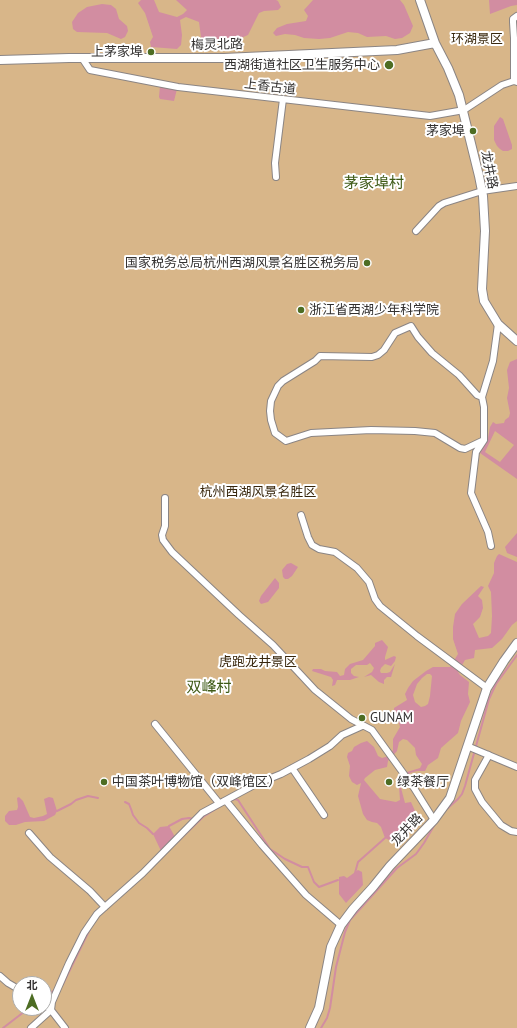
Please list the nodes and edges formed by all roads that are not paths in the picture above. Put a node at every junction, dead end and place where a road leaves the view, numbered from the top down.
1 (420, 0) edge
2 (517, 16) edge
3 (435, 43) junction
4 (82, 58) junction
5 (0, 60) edge
6 (515, 82) edge
7 (283, 99) junction
8 (464, 110) junction
9 (276, 177) dead end
10 (517, 186) edge
11 (482, 191) junction
12 (416, 231) dead end
13 (498, 324) junction
14 (517, 341) edge
15 (482, 397) junction
16 (484, 440) junction
17 (165, 498) dead end
18 (301, 515) dead end
19 (491, 546) dead end
20 (517, 644) edge
21 (487, 688) junction
22 (155, 724) dead end
23 (362, 726) junction
24 (473, 748) junction
25 (488, 755) junction
26 (517, 767) edge
27 (292, 768) junction
28 (225, 803) junction
29 (324, 815) dead end
30 (434, 820) junction
31 (517, 832) edge
32 (29, 833) dead end
33 (105, 907) junction
34 (341, 925) junction
35 (0, 976) edge
36 (12, 985) edge
37 (52, 1002) edge
38 (52, 1011) edge
39 (44, 1016) edge
40 (31, 1028) edge
41 (65, 1028) edge
42 (310, 1028) edge

1 - 3 street, 龙井路
2 - 6 street
3 - 4 street, 梅灵北路
3 - 8 street, 龙井路
4 - 5 street, 梅灵北路
4 - 7 street, 上香古道
6 - 8 street
7 - 8 street, 上香古道
7 - 9 street
8 - 11 street, 龙井路
10 - 11 street
11 - 12 street
11 - 13 street, 龙井路
13 - 14 street, 龙井路
13 - 15 street
15 - 16 street
15 - 16 street
16 - 19 street
17 - 23 street
18 - 21 street
20 - 21 street, 龙井路
21 - 24 street, 龙井路
22 - 28 street
23 - 27 street
23 - 30 street
24 - 25 street
24 - 30 street, 龙井路
25 - 26 street
25 - 31 street
27 - 28 street
27 - 29 street
28 - 33 street
28 - 34 street
30 - 34 street, 龙井路
32 - 33 street
33 - 37 street
34 - 42 street, 龙井路
35 - 36 street
38 - 41 street
39 - 40 street

